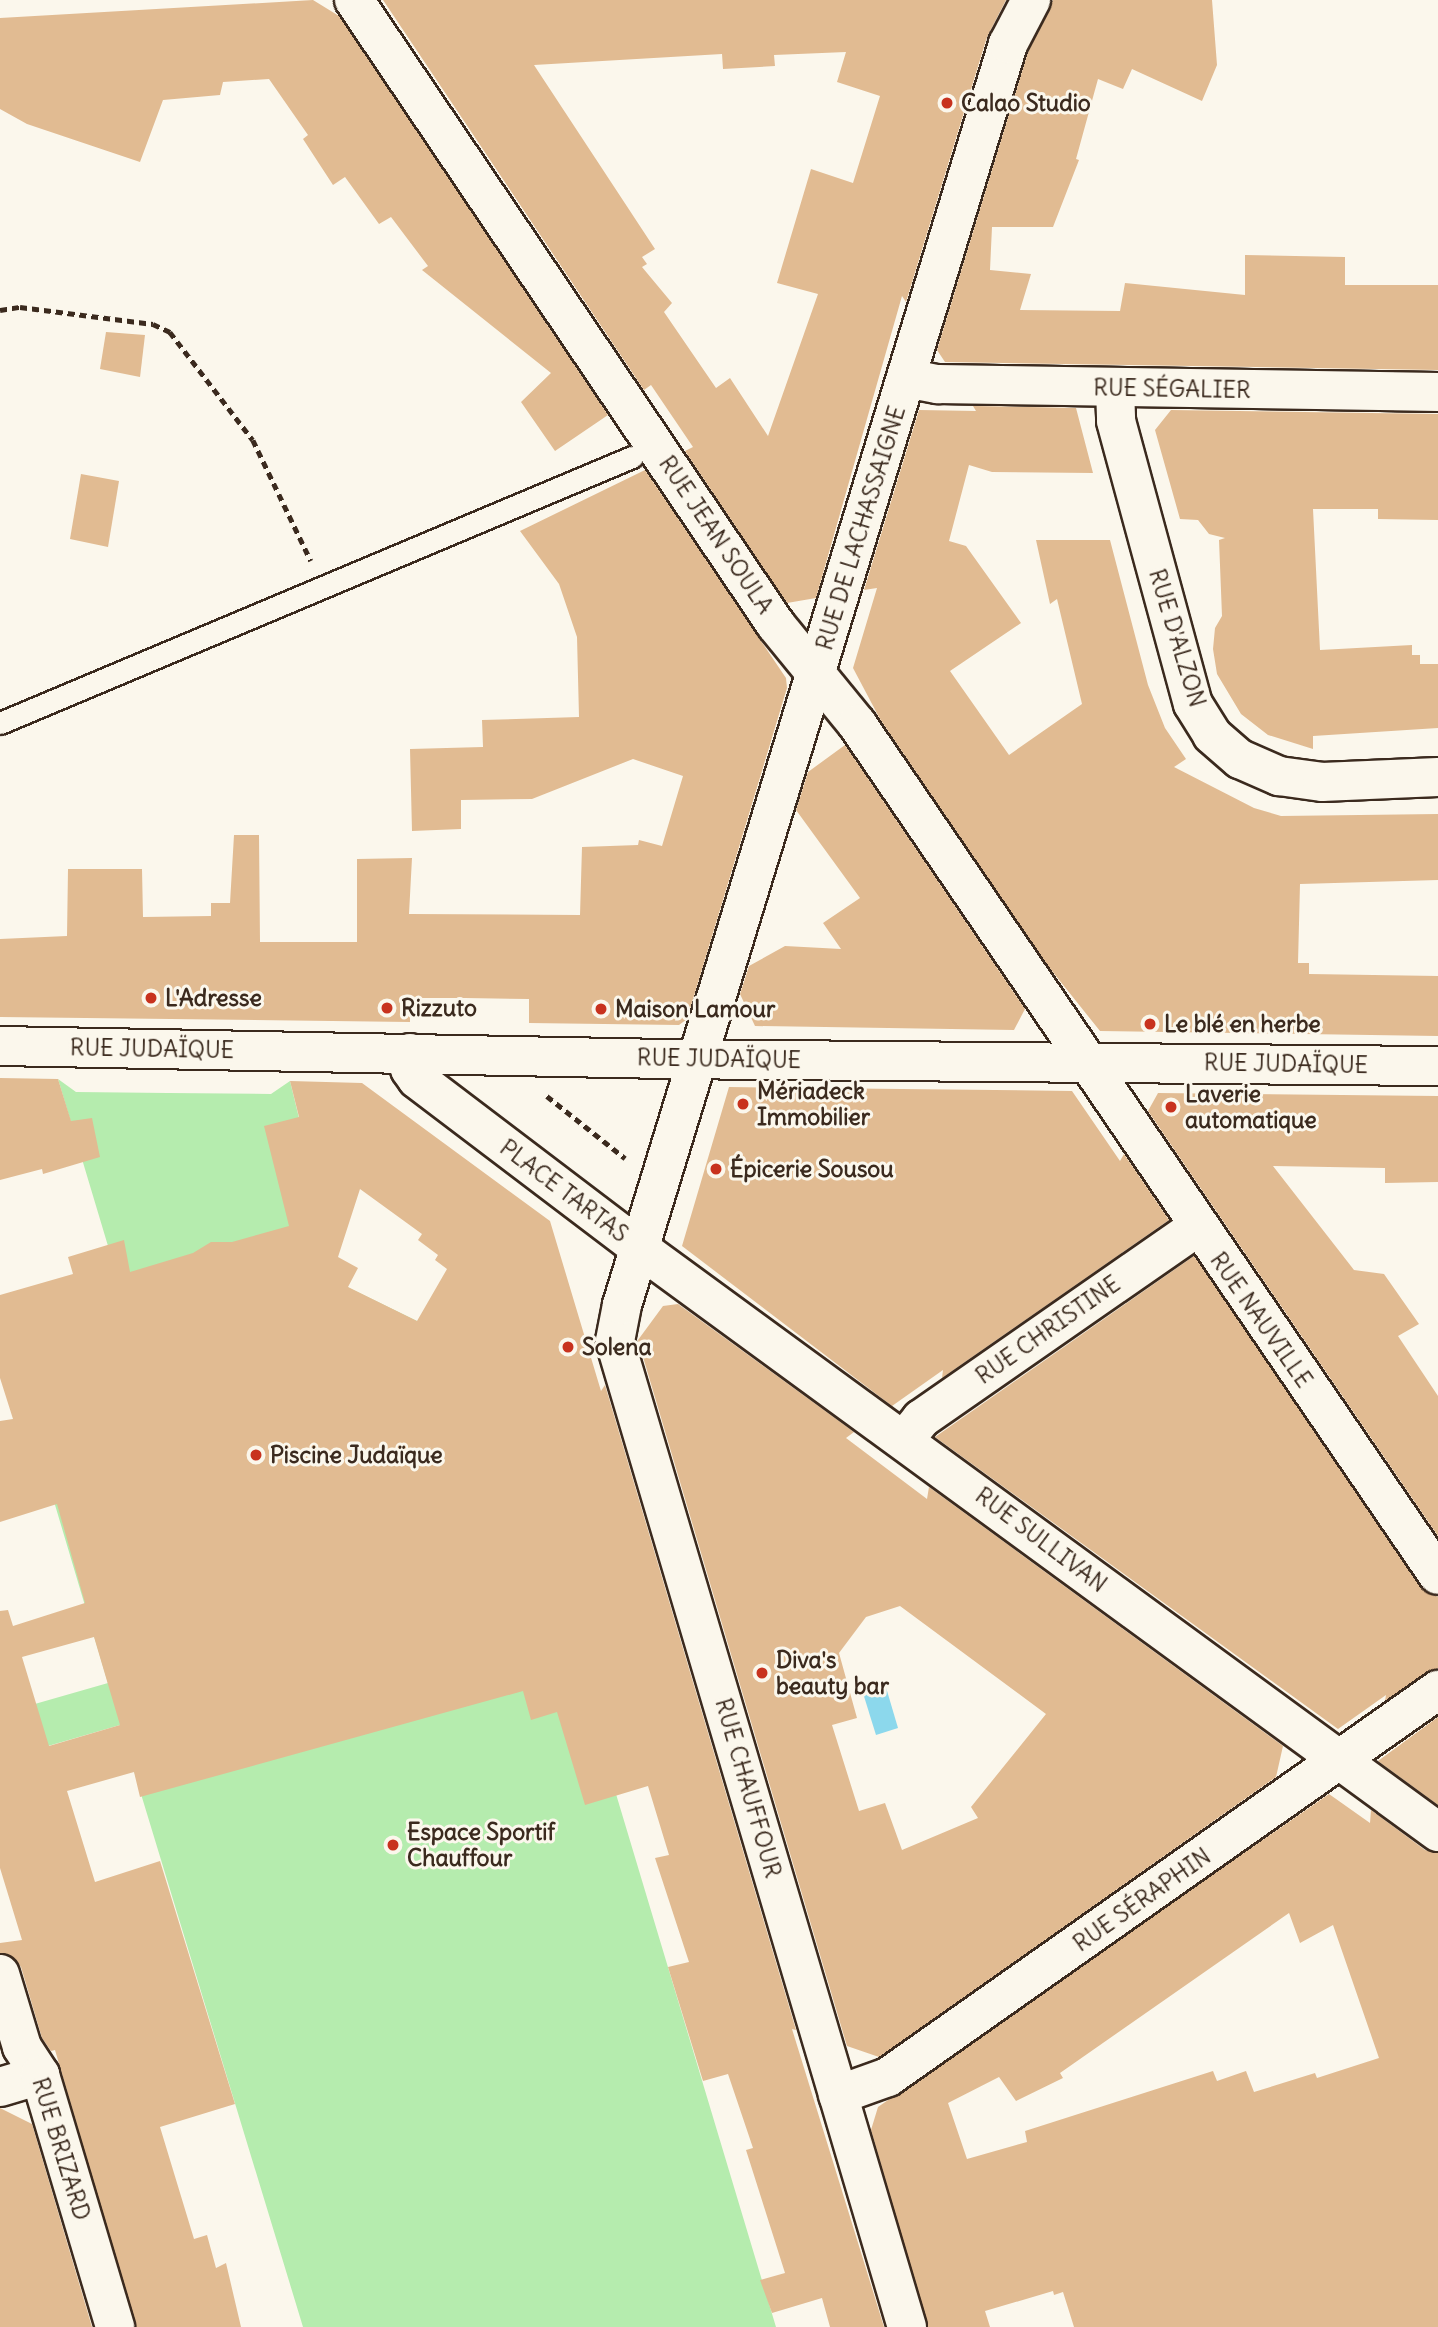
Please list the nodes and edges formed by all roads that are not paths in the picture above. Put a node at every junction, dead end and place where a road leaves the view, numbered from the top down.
1 (354, 0) edge
2 (1031, 0) edge
3 (906, 378) junction
4 (1115, 388) junction
5 (1438, 392) edge
6 (632, 457) dead end
7 (816, 676) junction
8 (0, 723) edge
9 (1438, 777) edge
10 (0, 1046) edge
11 (410, 1053) junction
12 (701, 1059) junction
13 (1087, 1062) junction
14 (1438, 1066) edge
15 (1196, 1228) junction
16 (642, 1250) junction
17 (905, 1439) junction
18 (1438, 1576) edge
19 (1438, 1690) edge
20 (1338, 1760) junction
21 (1438, 1832) edge
22 (0, 1974) edge
23 (40, 2075) junction
24 (0, 2087) edge
25 (838, 2095) junction
26 (115, 2327) edge
27 (907, 2327) edge

1 - 7 street, RUE JEAN SOULA
2 - 3 street, RUE DE LACHASSAIGNE
3 - 4 street, RUE SÉGALIER
3 - 7 street, RUE DE LACHASSAIGNE
4 - 5 street, RUE SÉGALIER
4 - 9 street, RUE D'ALZON
6 - 8 lane
7 - 12 street, RUE DE LACHASSAIGNE
7 - 13 street, RUE JEAN SOULA
10 - 11 street, RUE JUDAÏQUE
11 - 12 street, RUE JUDAÏQUE
11 - 16 street, PLACE TARTAS
12 - 13 street, RUE JUDAÏQUE
12 - 16 street, PLACE TARTAS
13 - 14 street, RUE JUDAÏQUE
13 - 15 street, RUE NAUVILLE
15 - 17 street, RUE CHRISTINE
15 - 18 street, RUE NAUVILLE
16 - 17 street, RUE SULLIVAN
16 - 25 street, RUE CHAUFFOUR
17 - 20 street, RUE SULLIVAN
19 - 20 street, RUE SÉRAPHIN
20 - 21 street, RUE SULLIVAN
20 - 25 street, RUE SÉRAPHIN
22 - 23 street, RUE BRIZARD
23 - 24 street
23 - 26 street, RUE BRIZARD
25 - 27 street, RUE CHAUFFOUR

